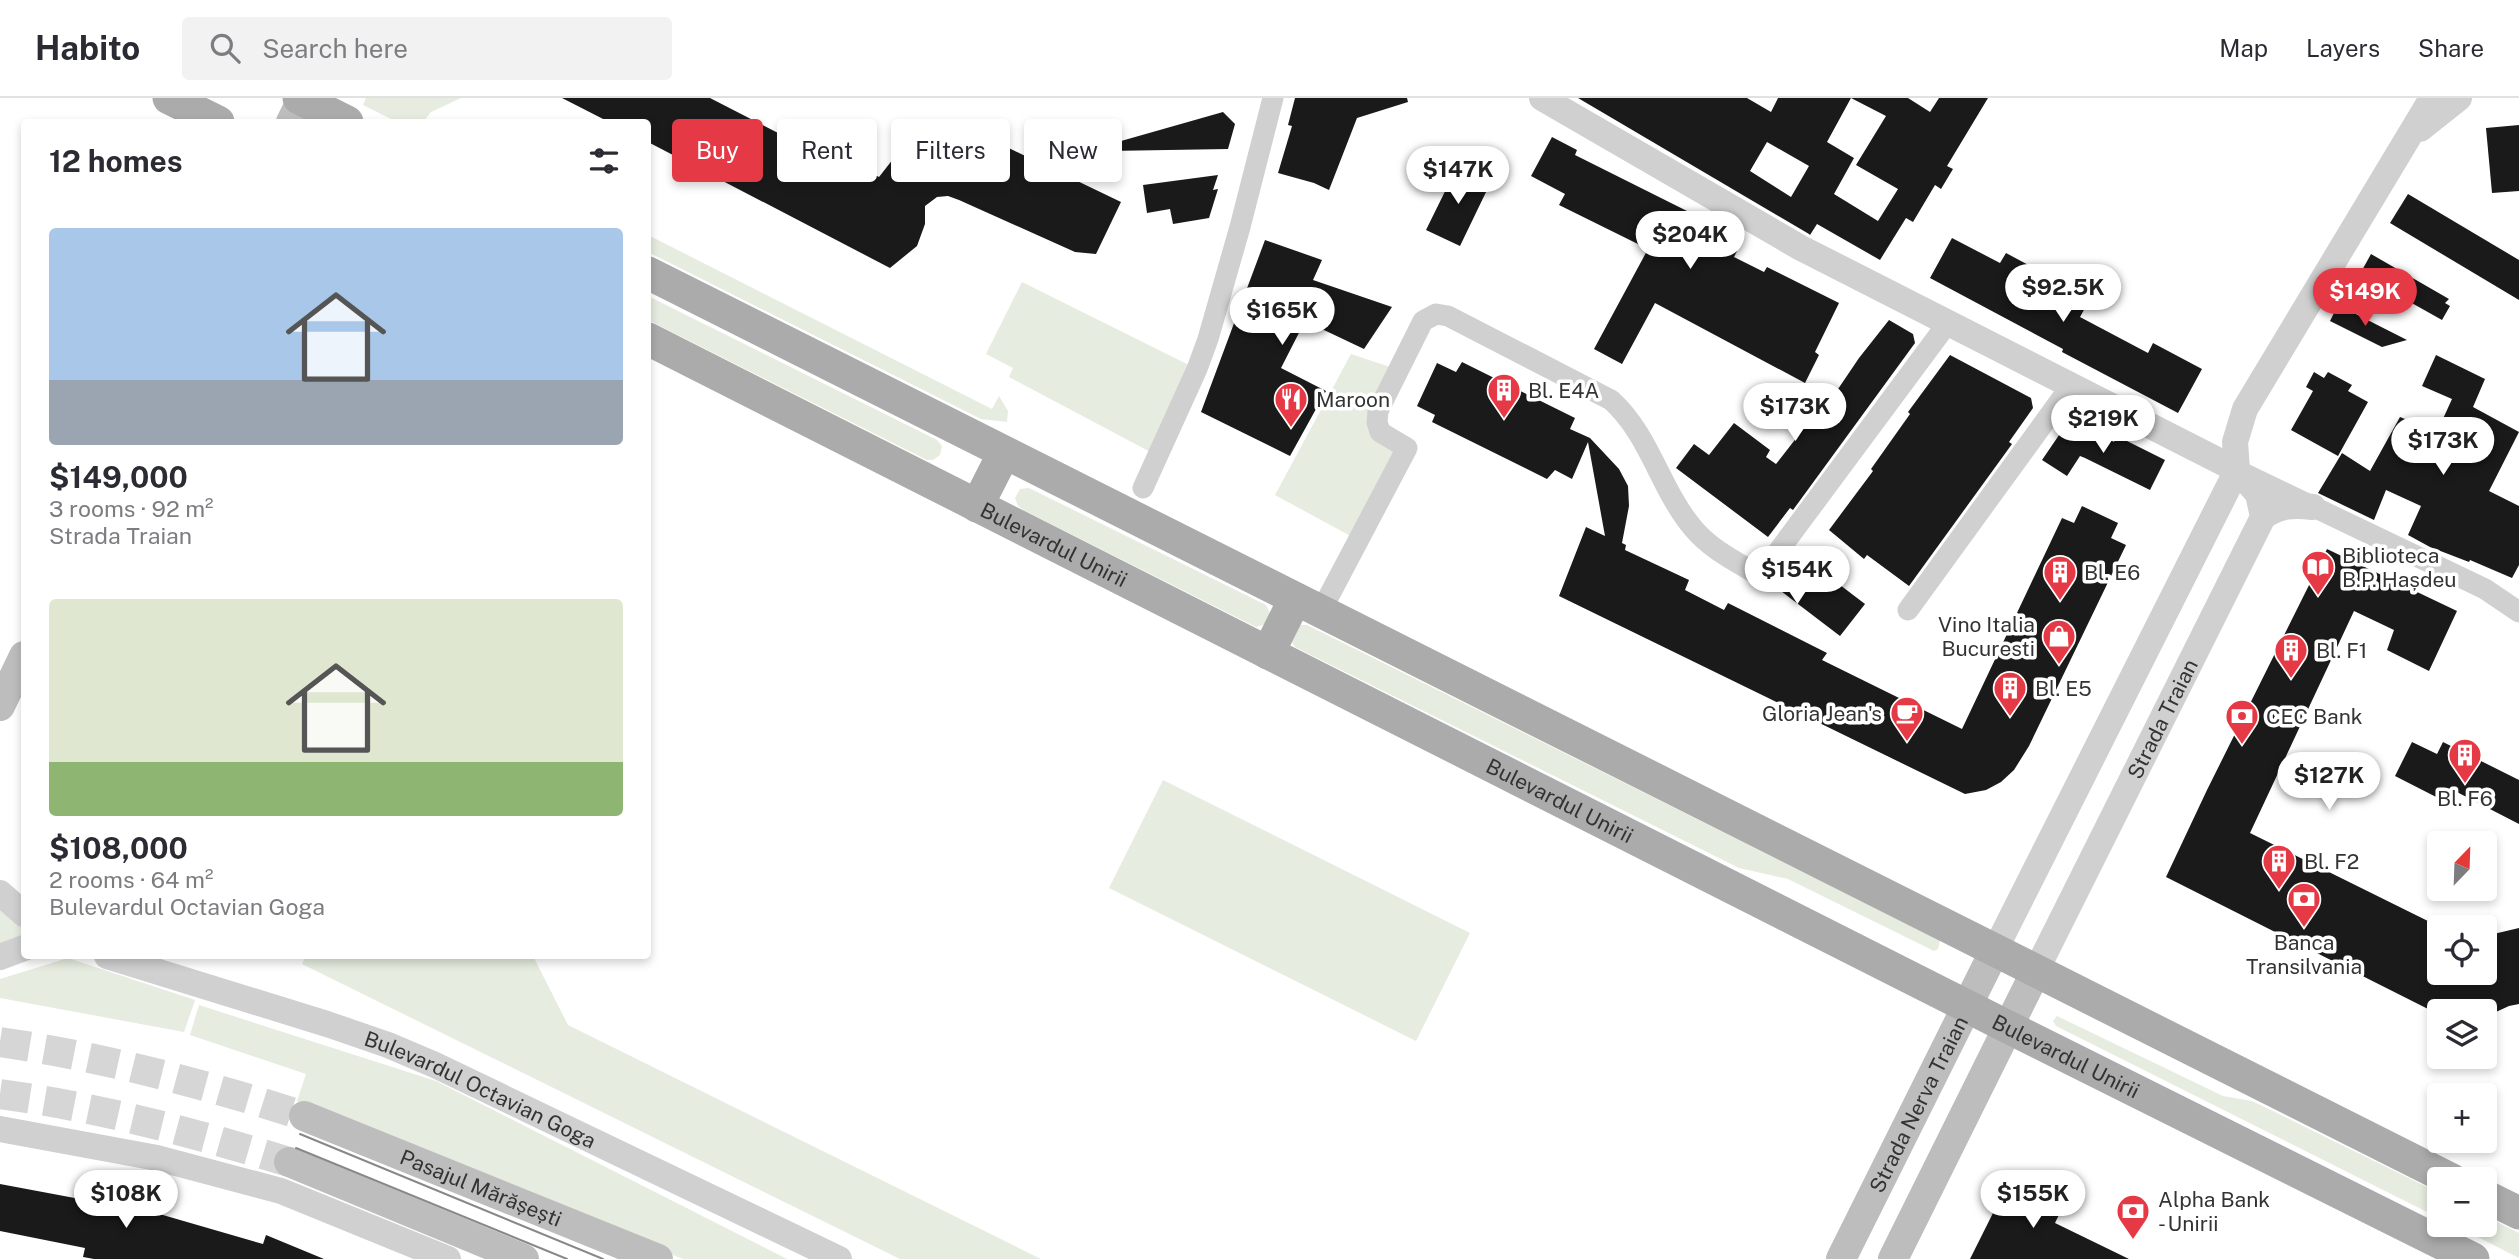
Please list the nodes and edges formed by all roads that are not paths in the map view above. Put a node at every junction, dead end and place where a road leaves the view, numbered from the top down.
1 (169, 98) edge
2 (1273, 98) edge
3 (1542, 98) edge
4 (2432, 98) edge
5 (2459, 98) edge
6 (298, 105) edge
7 (212, 119) edge
8 (338, 119) edge
9 (2403, 144) junction
10 (651, 275) edge
11 (1947, 324) junction
12 (651, 341) edge
13 (2070, 387) junction
14 (2240, 421) junction
15 (2194, 448) junction
16 (1004, 453) junction
17 (2238, 470) junction
18 (1143, 488) dead end
19 (977, 506) junction
20 (2313, 507) junction
21 (2263, 517) junction
22 (1308, 605) junction
23 (1908, 610) dead end
24 (2519, 612) edge
25 (1268, 653) junction
26 (21, 662) edge
27 (0, 706) edge
28 (0, 893) edge
29 (21, 911) edge
30 (21, 949) edge
31 (1995, 950) junction
32 (0, 957) edge
33 (117, 959) edge
34 (2036, 971) junction
35 (1967, 1006) junction
36 (2008, 1027) junction
37 (304, 1116) tunnel mouth
38 (0, 1129) edge
39 (289, 1162) tunnel mouth
40 (2427, 1167) edge
41 (2497, 1202) edge
42 (2519, 1213) edge
43 (449, 1259) edge
44 (524, 1259) edge
45 (657, 1259) edge
46 (839, 1259) edge
47 (1841, 1259) edge
48 (1893, 1259) edge
49 (2473, 1259) edge

1 - 7 main road
2 - 18 street
3 - 11 street
4 - 9 street, Strada Traian
5 - 9 street, Strada Traian
6 - 8 main road
9 - 14 street, Strada Traian
10 - 16 main road
11 - 13 street
11 - 22 street
12 - 19 main road, Bulevardul Unirii
13 - 15 street
13 - 23 street
14 - 15 street
14 - 17 street, Strada Traian
15 - 17 street
16 - 19 main road
16 - 22 main road
17 - 20 street
17 - 21 street
17 - 31 street, Strada Traian
19 - 25 main road, Bulevardul Unirii
20 - 21 street
20 - 24 street
21 - 34 street, Strada Traian
22 - 25 main road
22 - 31 main road
25 - 35 main road, Bulevardul Unirii
26 - 27 main road
28 - 29 street
30 - 32 street
31 - 34 main road
31 - 35 main road, Strada Nerva Traian
33 - 46 street, Bulevardul Octavian Goga
34 - 36 main road
34 - 40 main road
35 - 36 main road, Bulevardul Unirii
35 - 47 main road, Strada Nerva Traian
36 - 48 main road
36 - 49 main road, Bulevardul Unirii
37 - 45 main road, Pasajul Mărășești
38 - 43 street
39 - 44 main road
41 - 42 main road

